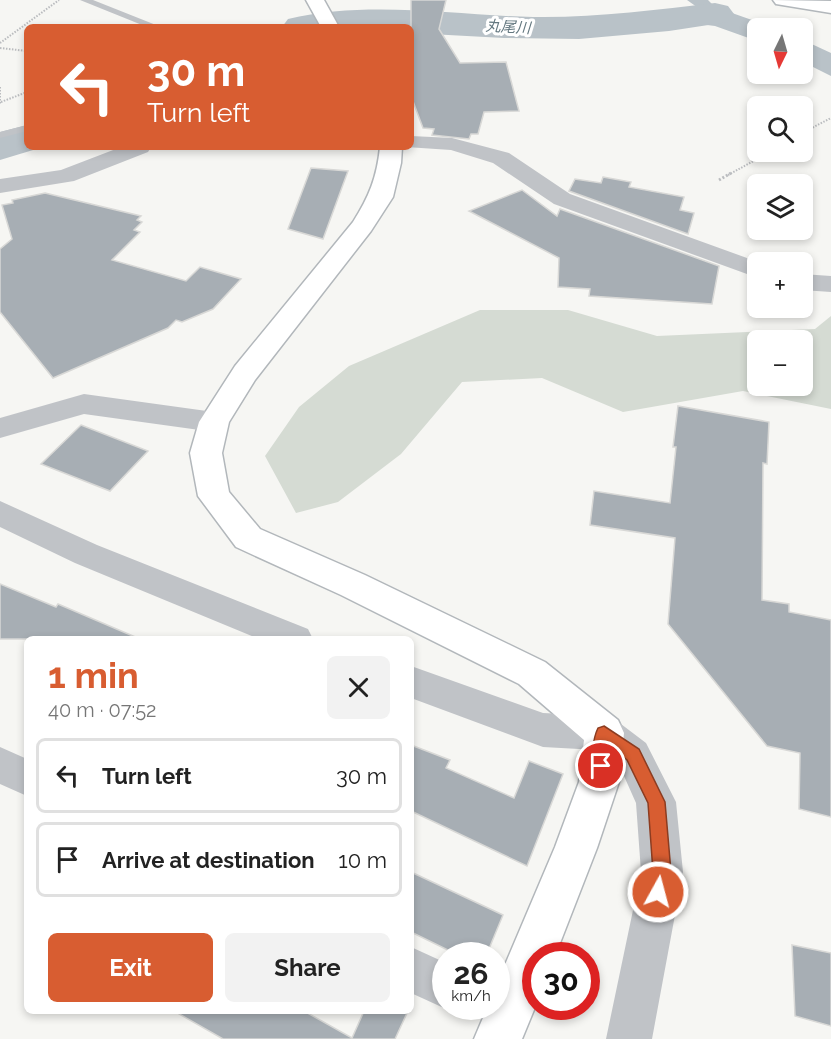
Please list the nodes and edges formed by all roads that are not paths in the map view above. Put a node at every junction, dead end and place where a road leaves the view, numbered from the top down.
1 (85, 0) edge
2 (315, 0) edge
3 (782, 0) edge
4 (831, 7) edge
5 (148, 24) edge
6 (328, 24) edge
7 (24, 129) edge
8 (0, 135) edge
9 (414, 142) edge
10 (132, 150) edge
11 (391, 150) edge
12 (0, 186) edge
13 (747, 267) edge
14 (813, 283) edge
15 (831, 284) edge
16 (214, 422) junction
17 (0, 428) edge
18 (0, 513) edge
19 (289, 636) edge
20 (414, 683) edge
21 (604, 733) junction
22 (0, 765) edge
23 (24, 777) edge
24 (414, 971) edge
25 (432, 980) edge
26 (497, 1021) edge
27 (629, 1039) edge

1 - 5 lane
2 - 6 street
3 - 4 street
7 - 8 lane
9 - 13 street
10 - 12 street
11 - 16 street
14 - 15 street
16 - 17 street
16 - 21 street
18 - 19 street
20 - 21 street
21 - 26 street
21 - 27 street
22 - 23 street
24 - 25 street

